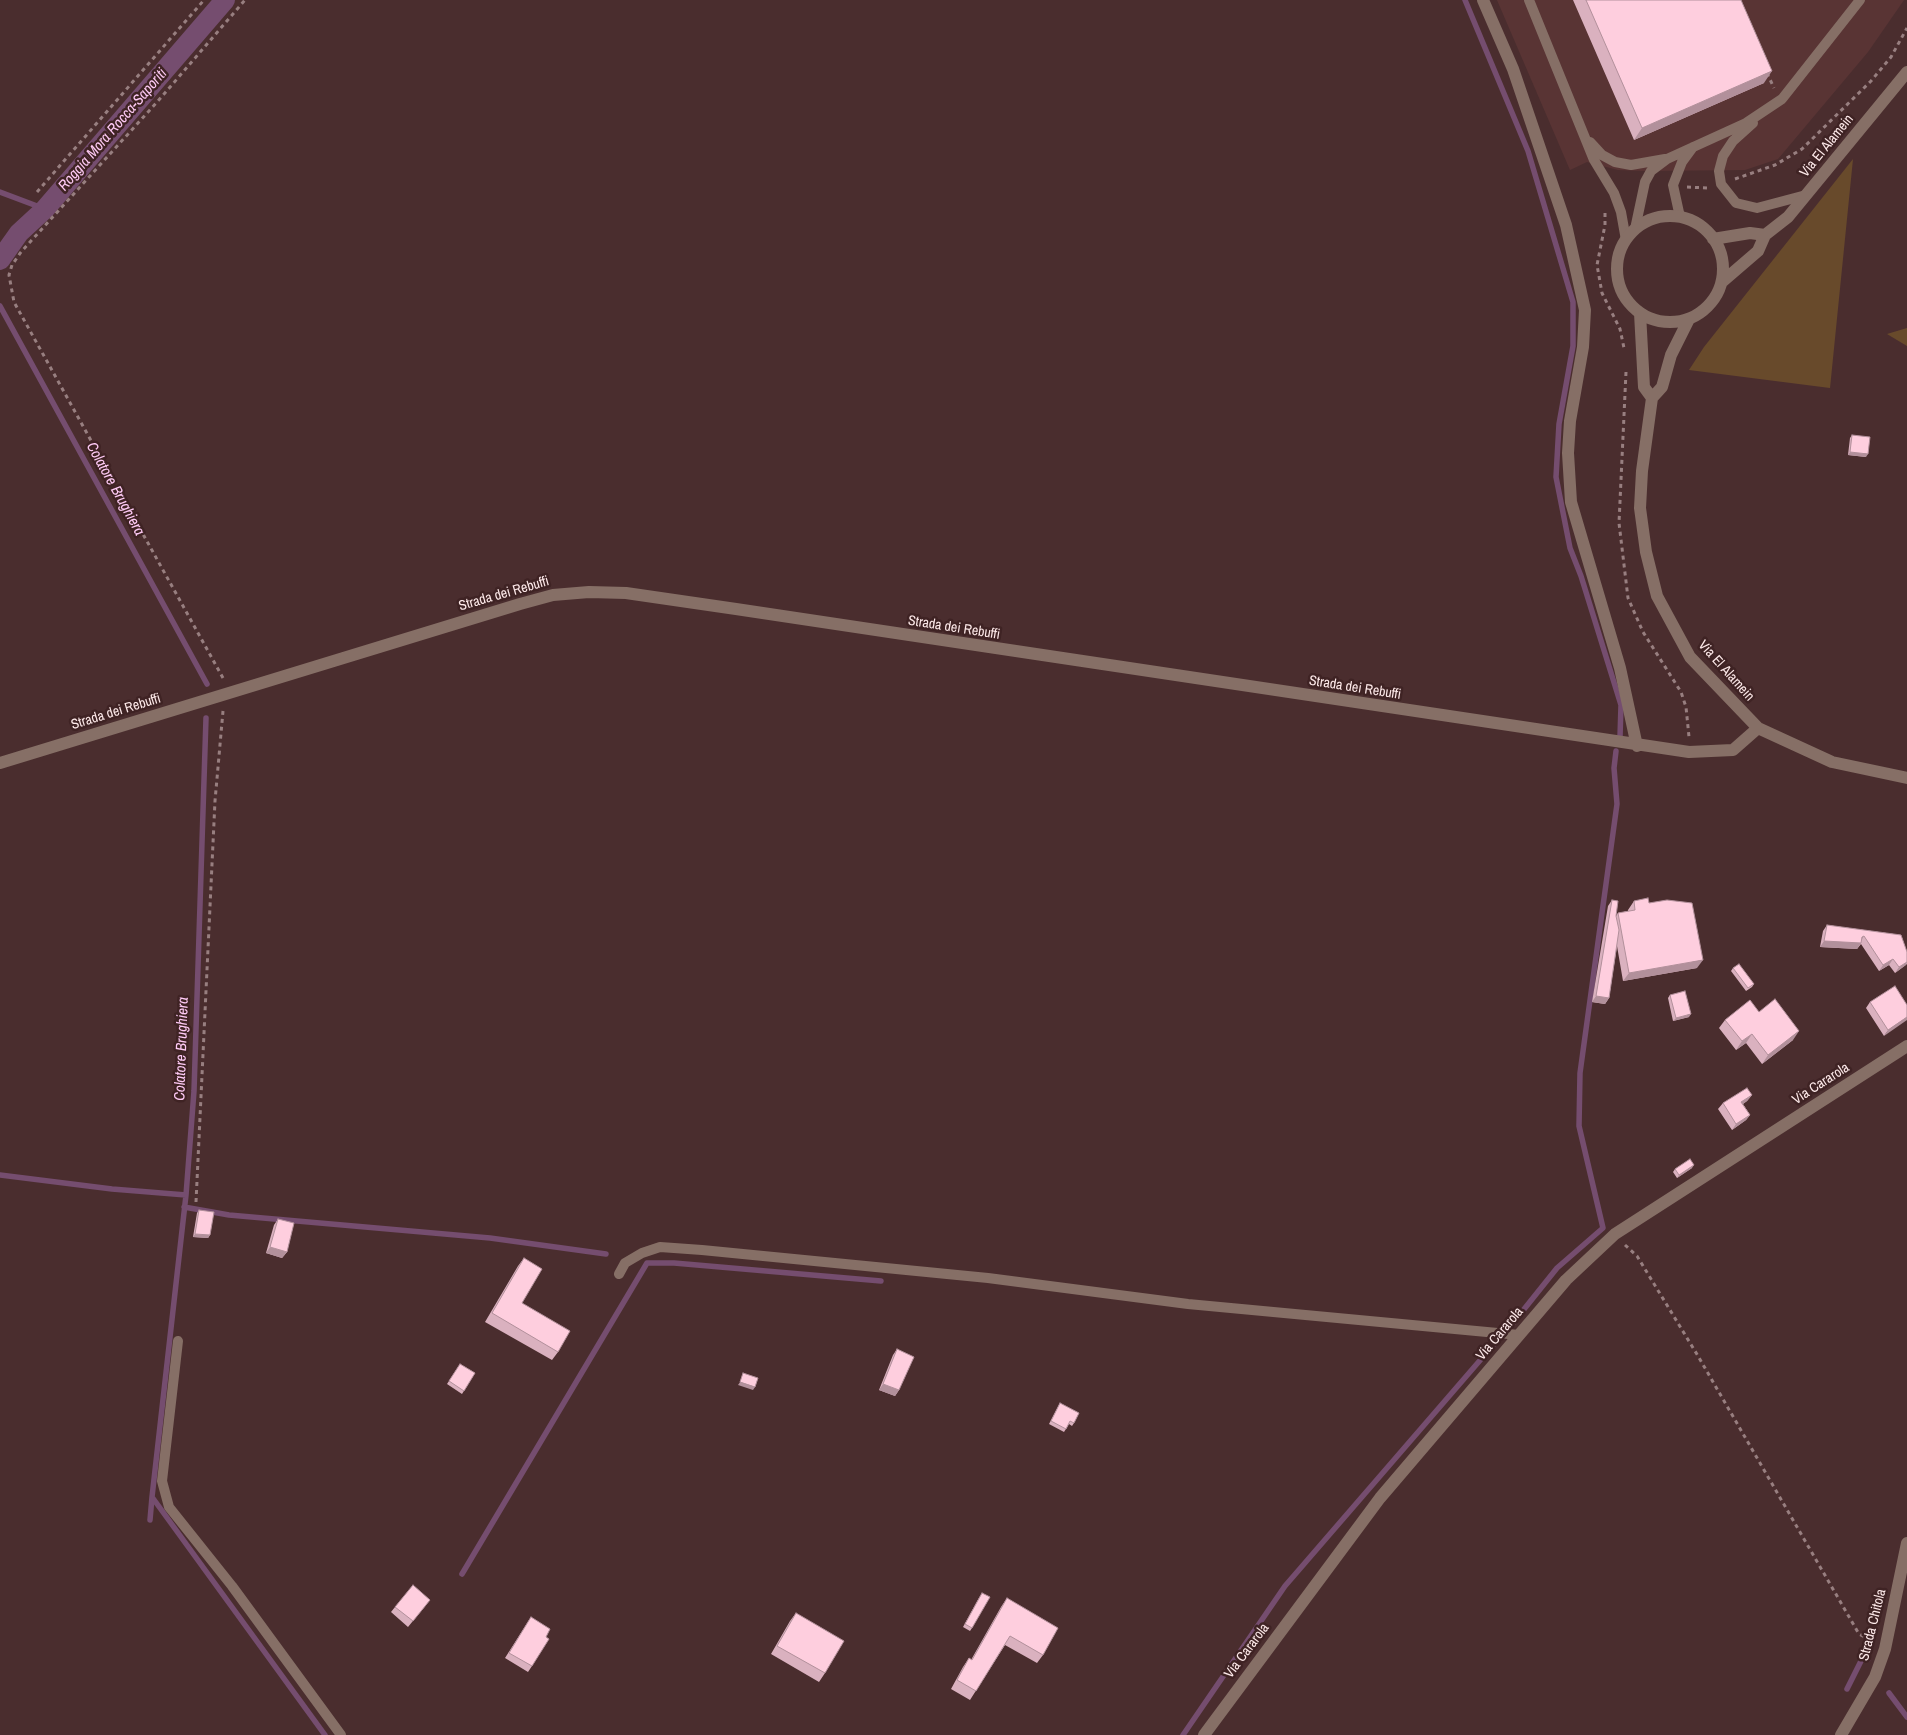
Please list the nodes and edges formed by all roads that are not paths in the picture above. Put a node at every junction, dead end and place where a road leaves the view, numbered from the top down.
1 (1483, 0) edge
2 (1529, 0) edge
3 (1860, 0) edge
4 (1907, 72) edge
5 (1766, 111) junction
6 (1583, 130) junction
7 (1692, 147) junction
8 (1667, 159) junction
9 (1806, 195) junction
10 (1680, 217) junction
11 (1635, 230) junction
12 (1765, 235) junction
13 (1713, 239) junction
14 (1626, 240) junction
15 (1722, 282) junction
16 (1640, 313) junction
17 (1689, 319) junction
18 (1652, 398) junction
19 (1758, 728) junction
20 (1637, 746) junction
21 (0, 763) edge
22 (1907, 778) edge
23 (1907, 1046) edge
24 (619, 1274) dead end
25 (1519, 1335) junction
26 (178, 1341) dead end
27 (1907, 1543) edge
28 (341, 1735) edge
29 (1204, 1735) edge
30 (1841, 1735) edge

1 - 20 street
2 - 6 lane
3 - 5 lane
4 - 9 street, Via El Alamein
5 - 7 lane
5 - 9 lane
6 - 8 lane
6 - 14 lane
7 - 8 lane
7 - 10 lane
8 - 11 lane
9 - 12 street, Via El Alamein
10 - 11 street
10 - 13 street
11 - 14 street
12 - 13 street
12 - 15 street, Via El Alamein
13 - 15 street
14 - 16 street
15 - 17 street
16 - 17 street
16 - 18 street, Via El Alamein
17 - 18 street, Via El Alamein
18 - 19 street, Via El Alamein
19 - 20 street, Strada dei Rebuffi
19 - 22 street
20 - 21 street, Strada dei Rebuffi
23 - 25 street, Via Cararola
24 - 25 lane
25 - 29 street, Via Cararola
26 - 28 lane
27 - 30 street, Strada Chitola

